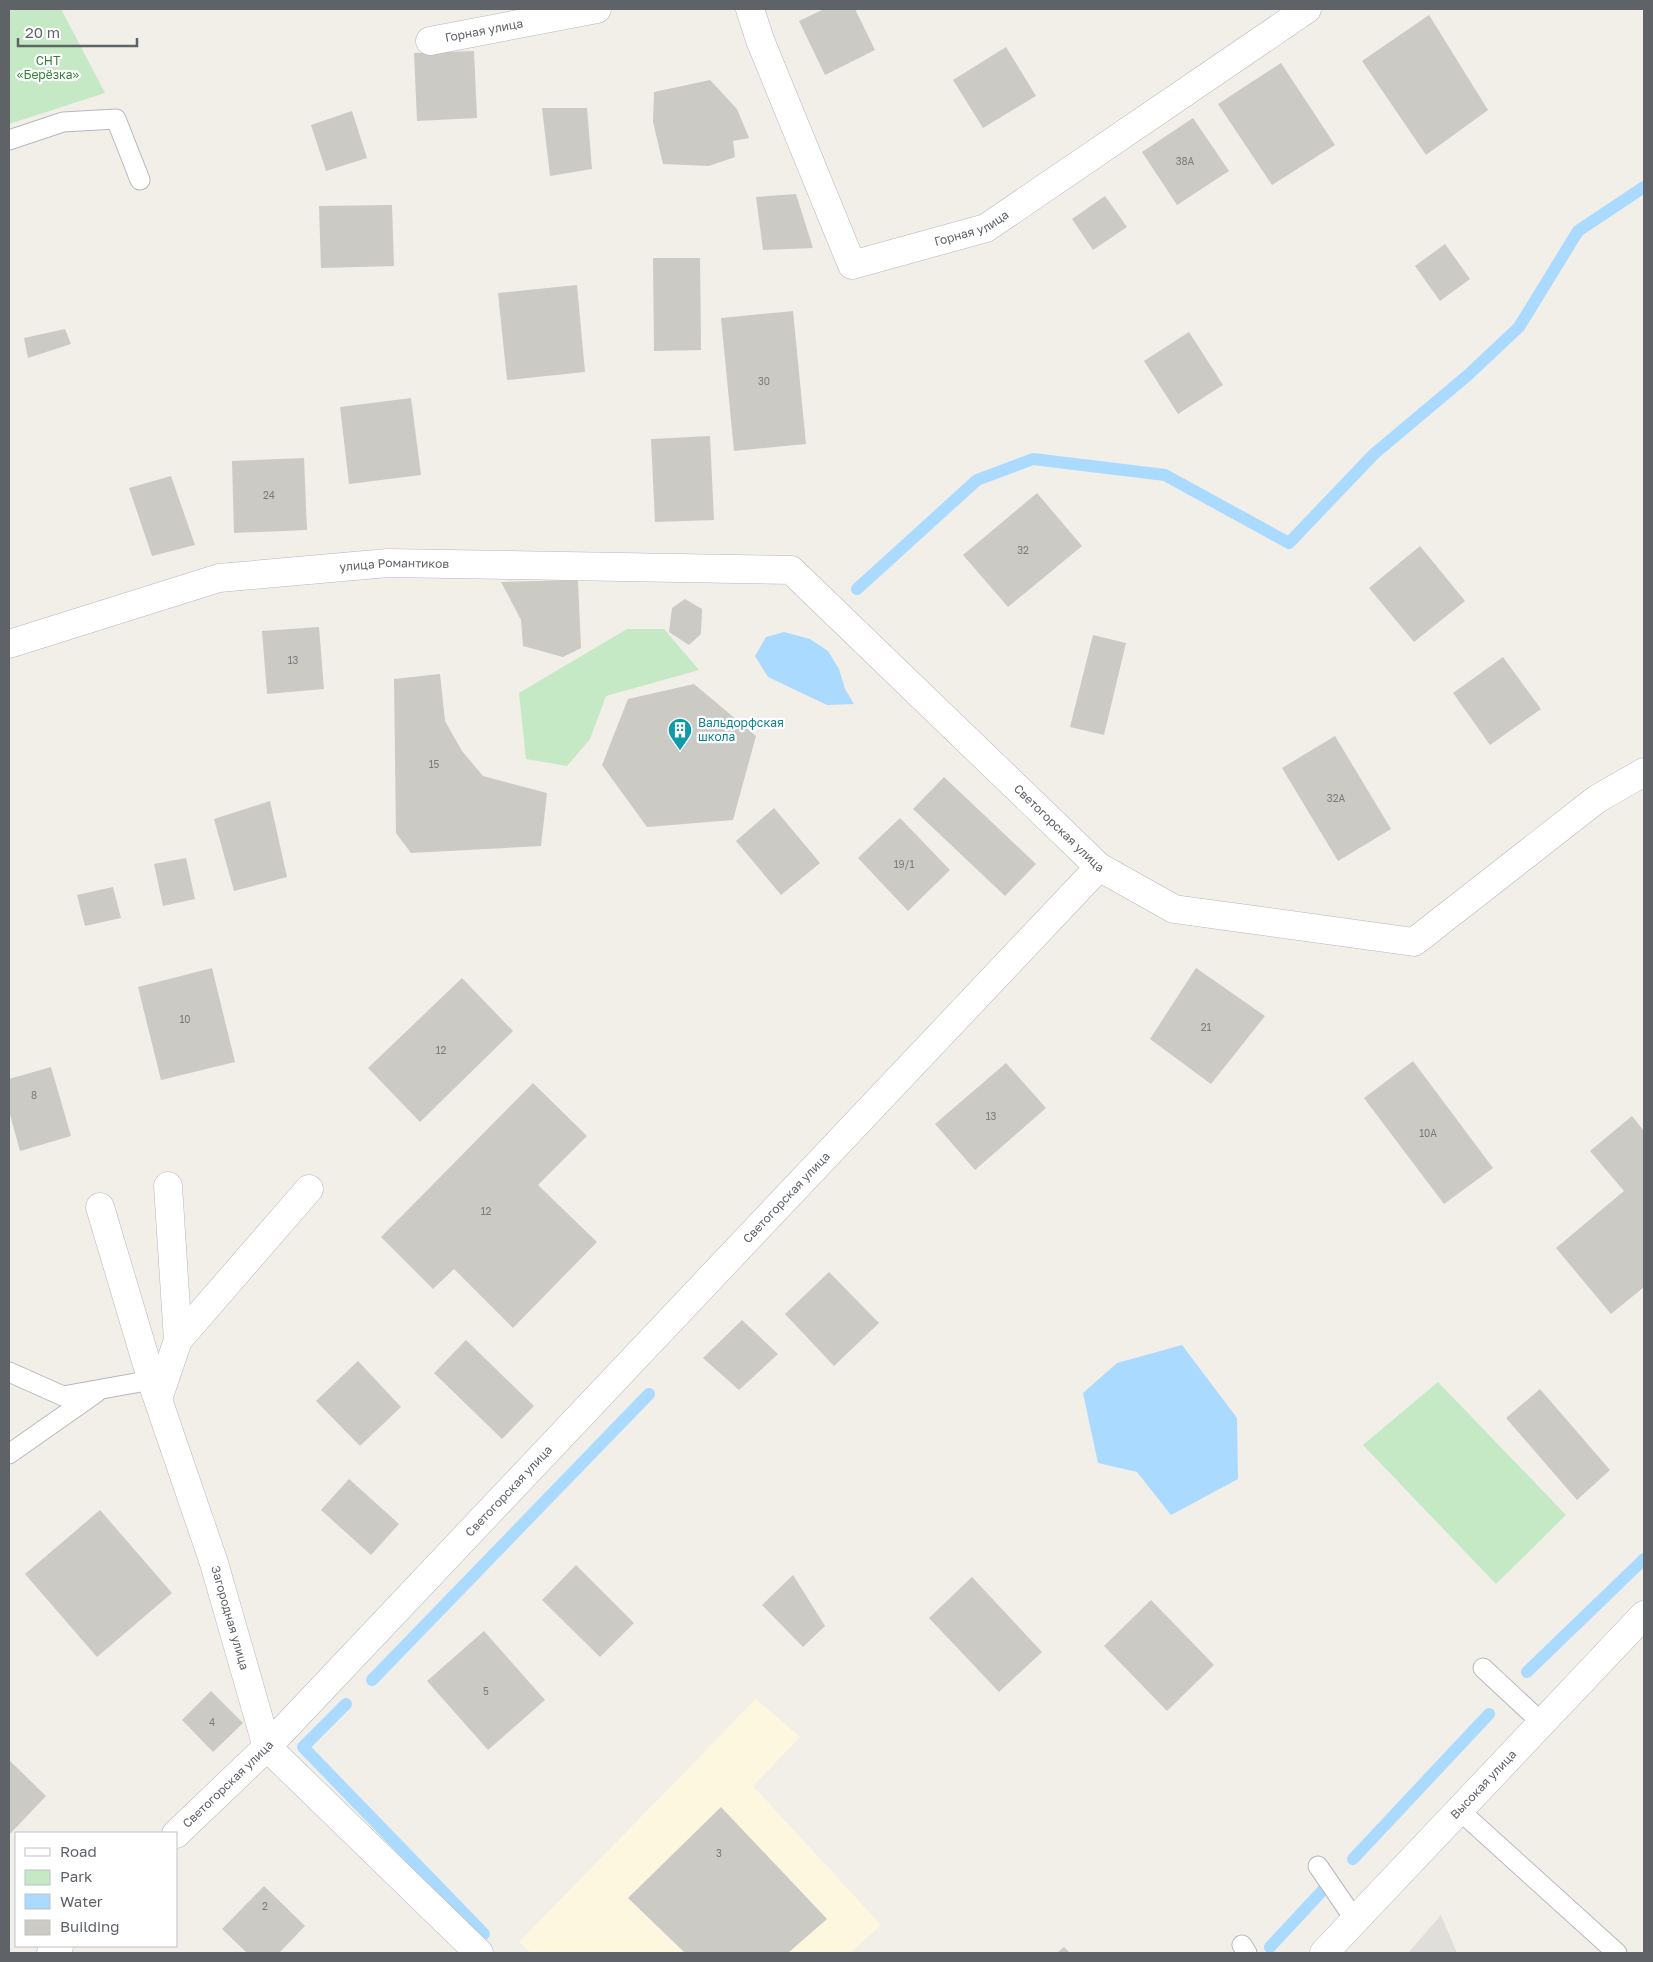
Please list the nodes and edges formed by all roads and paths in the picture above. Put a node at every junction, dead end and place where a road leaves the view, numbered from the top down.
1 (598, 9) edge
2 (750, 9) edge
3 (1308, 9) edge
4 (430, 41) dead end
5 (9, 140) edge
6 (140, 180) dead end
7 (791, 570) joint
8 (9, 644) edge
9 (1644, 772) edge
10 (1099, 867) junction
11 (168, 1186) dead end
12 (308, 1188) dead end
13 (100, 1207) dead end
14 (178, 1340) junction
15 (9, 1372) edge
16 (155, 1389) junction
17 (101, 1390) junction
18 (9, 1454) edge
19 (1644, 1615) edge
20 (1483, 1668) dead end
21 (1542, 1723) junction
22 (267, 1747) junction
23 (1458, 1810) junction
24 (178, 1832) edge
25 (1318, 1866) dead end
26 (1355, 1920) junction
27 (479, 1953) edge
28 (1324, 1953) edge
29 (1618, 1953) edge

1 - 4 street, Горная улица
2 - 3 street, Горная улица
5 - 6 lane
7 - 8 street, улица Романтиков
7 - 10 street, Светогорская улица
9 - 10 street
10 - 22 street, Светогорская улица
11 - 14 street
12 - 14 street
13 - 16 street, Загородная улица
14 - 16 street
15 - 17 lane
16 - 17 lane
16 - 22 street, Загородная улица
17 - 18 lane
19 - 21 street, Высокая улица
20 - 21 lane
21 - 23 street, Высокая улица
22 - 24 street, Светогорская улица
22 - 27 street, Загородная улица
23 - 26 street, Высокая улица
23 - 29 lane
25 - 26 lane
26 - 28 street, Высокая улица

